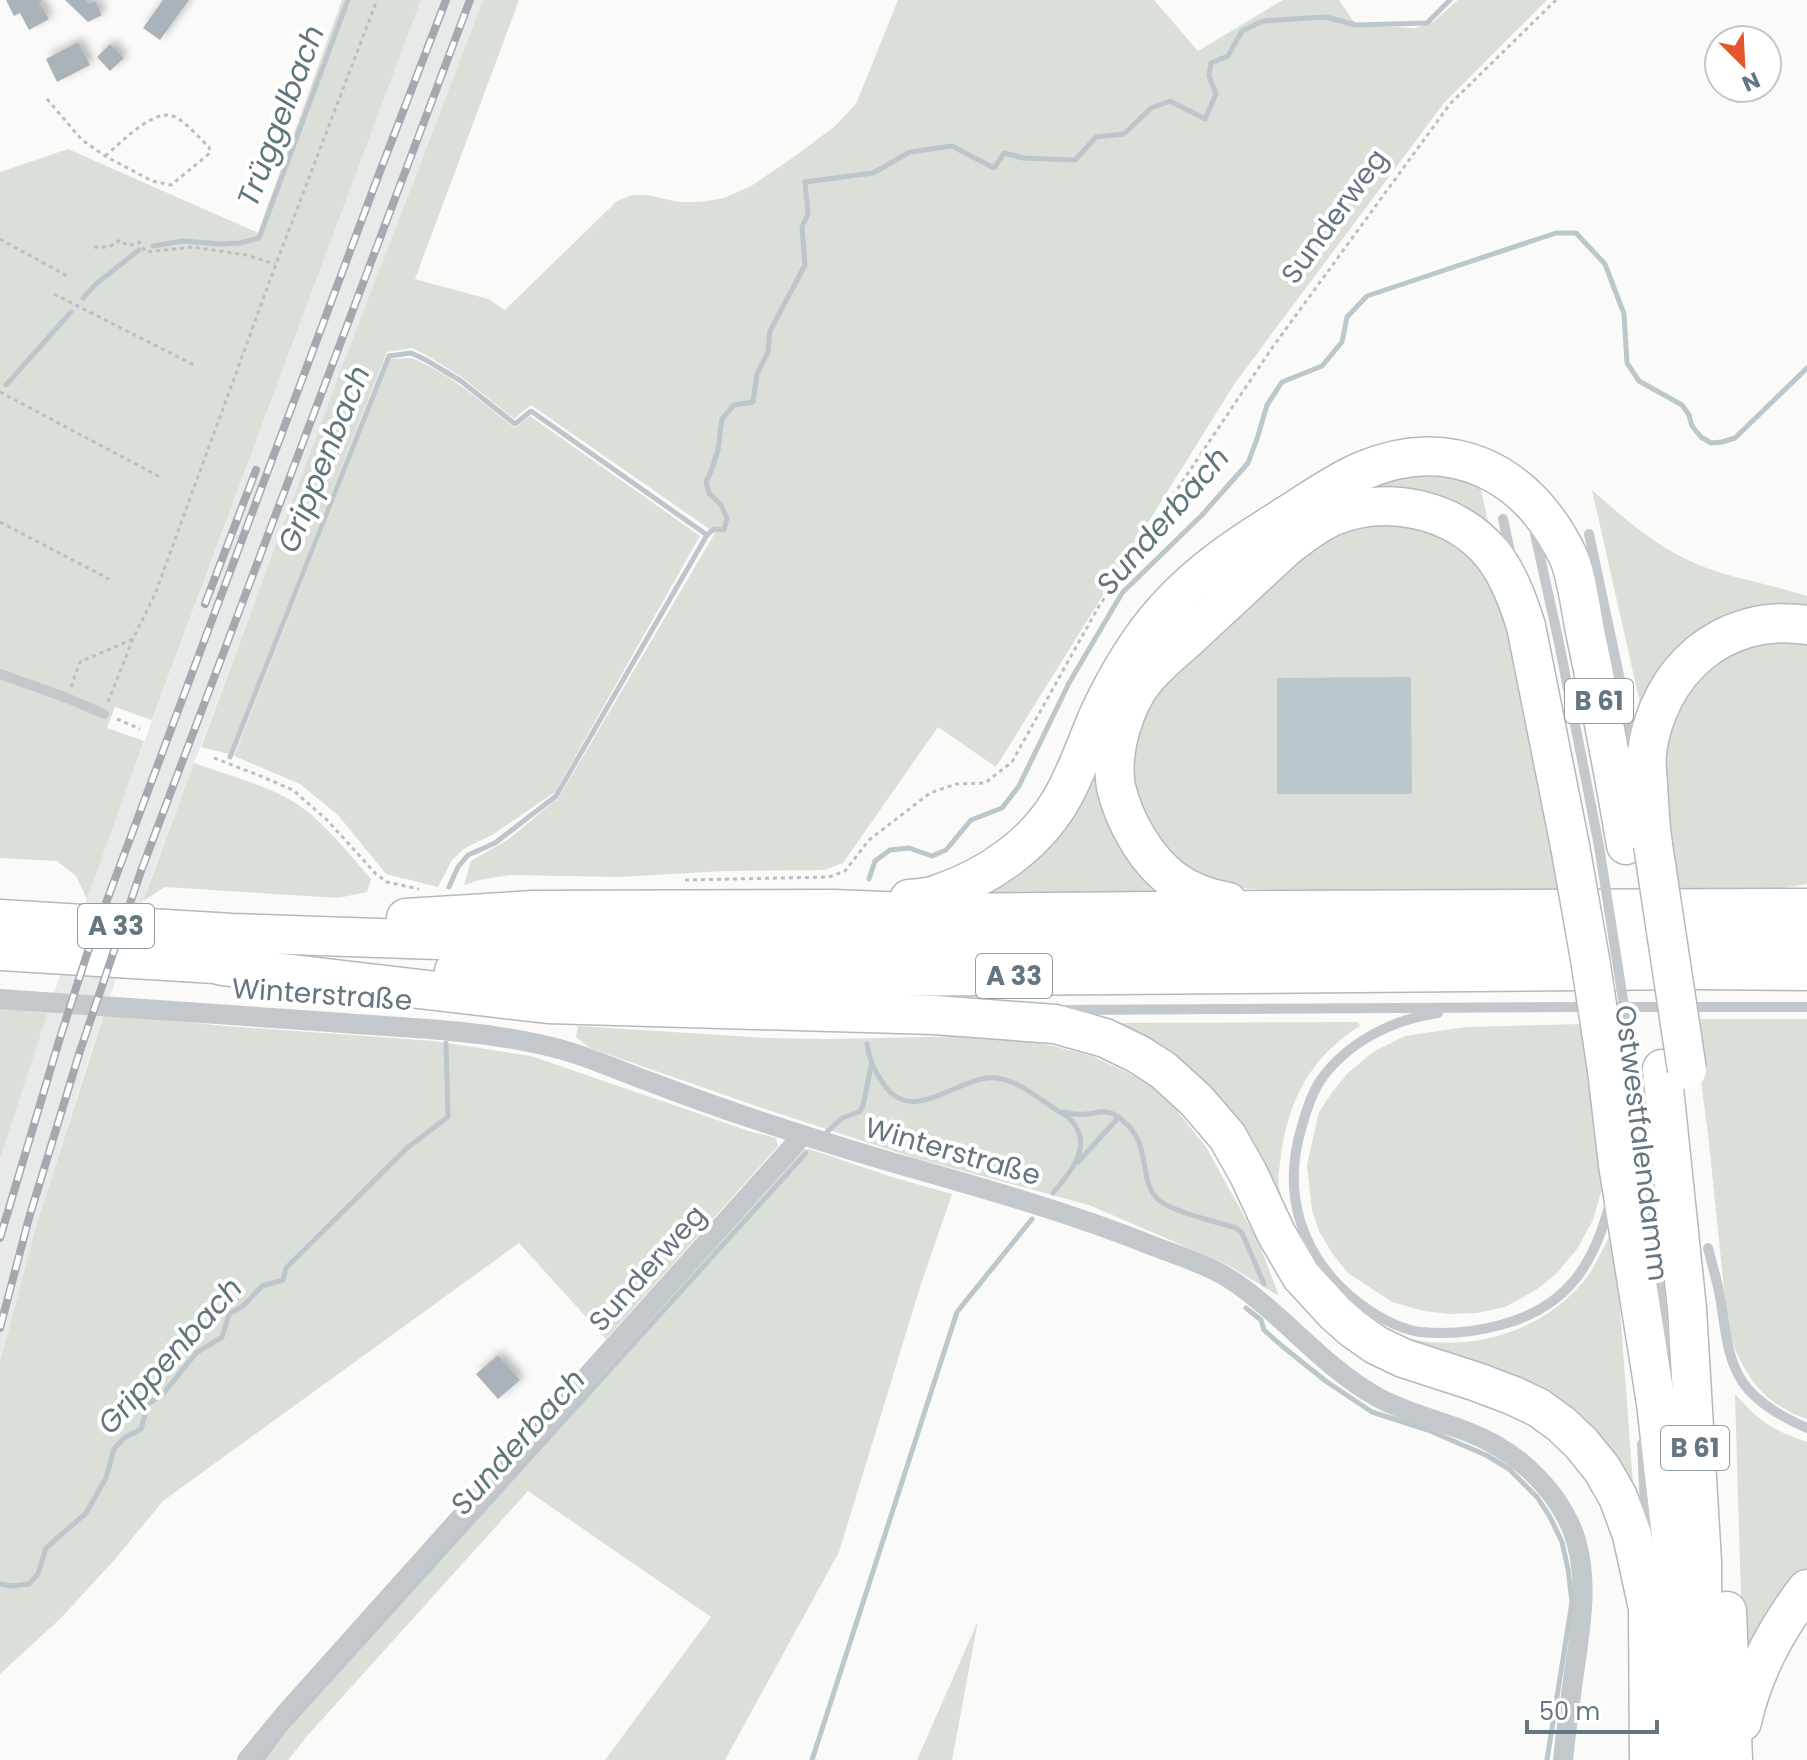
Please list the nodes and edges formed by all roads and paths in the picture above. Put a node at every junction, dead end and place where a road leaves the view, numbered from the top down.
1 (377, 0) edge
2 (1556, 0) edge
3 (47, 99) dead end
4 (105, 156) junction
5 (0, 239) edge
6 (94, 247) dead end
7 (276, 264) junction
8 (69, 277) dead end
9 (54, 294) dead end
10 (196, 366) dead end
11 (0, 392) edge
12 (162, 478) dead end
13 (1503, 519) dead end
14 (0, 522) edge
15 (1535, 534) dead end
16 (109, 579) dead end
17 (1807, 625) edge
18 (1526, 626) junction
19 (133, 639) junction
20 (0, 674) edge
21 (67, 698) junction
22 (104, 714) junction
23 (140, 729) dead end
24 (214, 758) dead end
25 (1620, 842) junction
26 (673, 880) dead end
27 (427, 891) dead end
28 (833, 909) junction
29 (1283, 910) junction
30 (1805, 916) edge
31 (0, 919) edge
32 (227, 950) junction
33 (0, 951) edge
34 (1807, 971) edge
35 (0, 999) edge
36 (1807, 1007) edge
37 (1480, 1008) junction
38 (935, 1015) junction
39 (1648, 1070) junction
40 (802, 1136) junction
41 (1618, 1164) junction
42 (1708, 1248) junction
43 (1638, 1357) dead end
44 (1667, 1367) dead end
45 (1671, 1428) dead end
46 (1807, 1428) edge
47 (1642, 1436) dead end
48 (1673, 1554) junction
49 (1807, 1589) edge
50 (1648, 1608) junction
51 (247, 1760) edge
52 (1563, 1760) edge
53 (1649, 1760) edge
54 (1676, 1760) edge
55 (1703, 1760) edge
56 (1734, 1760) edge

1 - 7 path
2 - 26 path, Sunderweg
3 - 4 path
4 - 4 path
5 - 8 path
6 - 7 path
7 - 19 path
9 - 10 path
11 - 12 path
13 - 18 lane
14 - 16 path
15 - 25 lane, B 61
17 - 25 highway
18 - 25 highway
18 - 29 highway
19 - 21 path
19 - 22 path
20 - 21 lane
21 - 22 lane
22 - 23 path
24 - 27 path
25 - 28 highway, B 61
25 - 39 highway, bridge
25 - 39 highway, bridge
28 - 29 highway
28 - 32 highway
29 - 30 highway
30 - 32 highway, A 33
31 - 32 highway, A 33
32 - 33 highway, A 33
32 - 34 highway, A 33
32 - 38 highway
35 - 40 street, Winterstraße
36 - 37 lane
37 - 38 lane
37 - 41 lane
38 - 50 highway
39 - 41 highway
39 - 42 highway
39 - 44 lane, Ostwestfalendamm
39 - 55 highway, Ostwestfalendamm / B 61
40 - 51 street, Sunderweg
40 - 52 street, Winterstraße
41 - 43 lane
41 - 48 highway
42 - 46 lane
42 - 56 highway
45 - 48 lane, B 61
47 - 50 lane
48 - 54 highway, B 61
49 - 56 highway
50 - 53 highway

